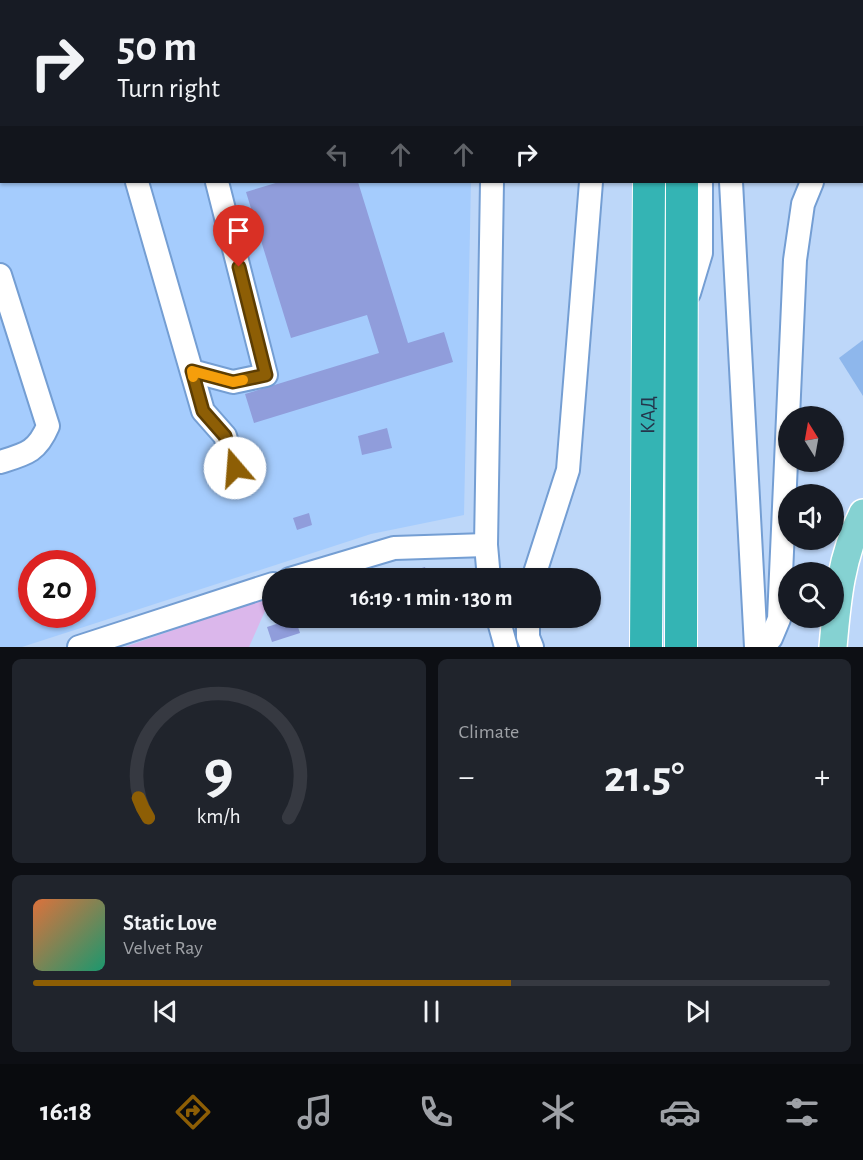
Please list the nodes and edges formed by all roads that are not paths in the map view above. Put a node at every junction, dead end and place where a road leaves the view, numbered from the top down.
1 (137, 183) edge
2 (217, 183) edge
3 (492, 183) edge
4 (591, 183) edge
5 (649, 183) edge
6 (682, 183) edge
7 (701, 183) edge
8 (731, 183) edge
9 (812, 183) edge
10 (0, 275) edge
11 (682, 314) junction
12 (192, 371) junction
13 (0, 462) edge
14 (235, 468) dead end
15 (863, 513) edge
16 (486, 545) junction
17 (863, 562) edge
18 (327, 568) edge
19 (488, 568) edge
20 (537, 568) edge
21 (262, 588) edge
22 (501, 628) edge
23 (528, 628) edge
24 (646, 637) edge
25 (681, 638) edge
26 (79, 647) edge
27 (506, 647) edge
28 (532, 647) edge
29 (756, 647) edge
30 (763, 647) edge
31 (833, 647) edge
32 (852, 647) edge

1 - 12 street
2 - 12 street
3 - 16 street
4 - 20 street
5 - 24 highway, КАД
6 - 11 highway, КАД
7 - 11 street
8 - 29 street
9 - 30 street
10 - 13 street
11 - 25 highway, КАД
12 - 14 street
15 - 31 main road
16 - 18 street
16 - 19 street
17 - 32 main road
21 - 26 street
22 - 27 street
23 - 28 street

